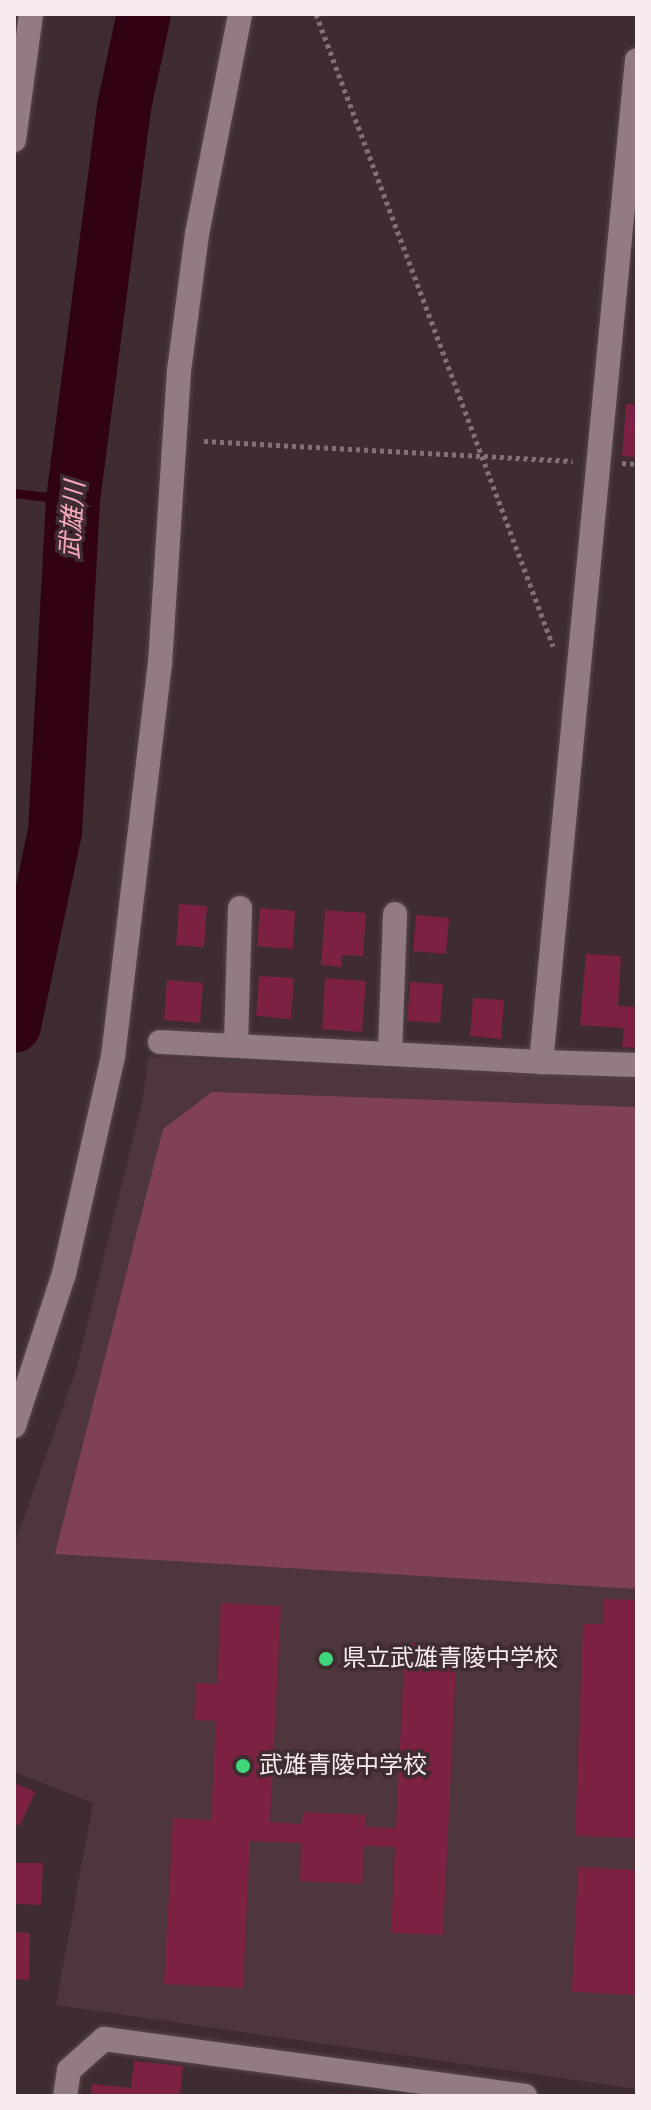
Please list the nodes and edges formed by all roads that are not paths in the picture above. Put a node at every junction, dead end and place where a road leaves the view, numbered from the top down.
1 (31, 14) edge
2 (240, 14) edge
3 (637, 60) edge
4 (14, 140) edge
5 (240, 908) dead end
6 (395, 914) dead end
7 (160, 1042) dead end
8 (236, 1043) junction
9 (390, 1052) junction
10 (541, 1062) junction
11 (637, 1065) edge
12 (14, 1426) edge
13 (65, 2096) edge
14 (525, 2096) edge

1 - 4 street
2 - 12 street
3 - 10 street
5 - 8 street
6 - 9 street
7 - 8 street
8 - 9 street
9 - 10 street
10 - 11 street
13 - 14 street

